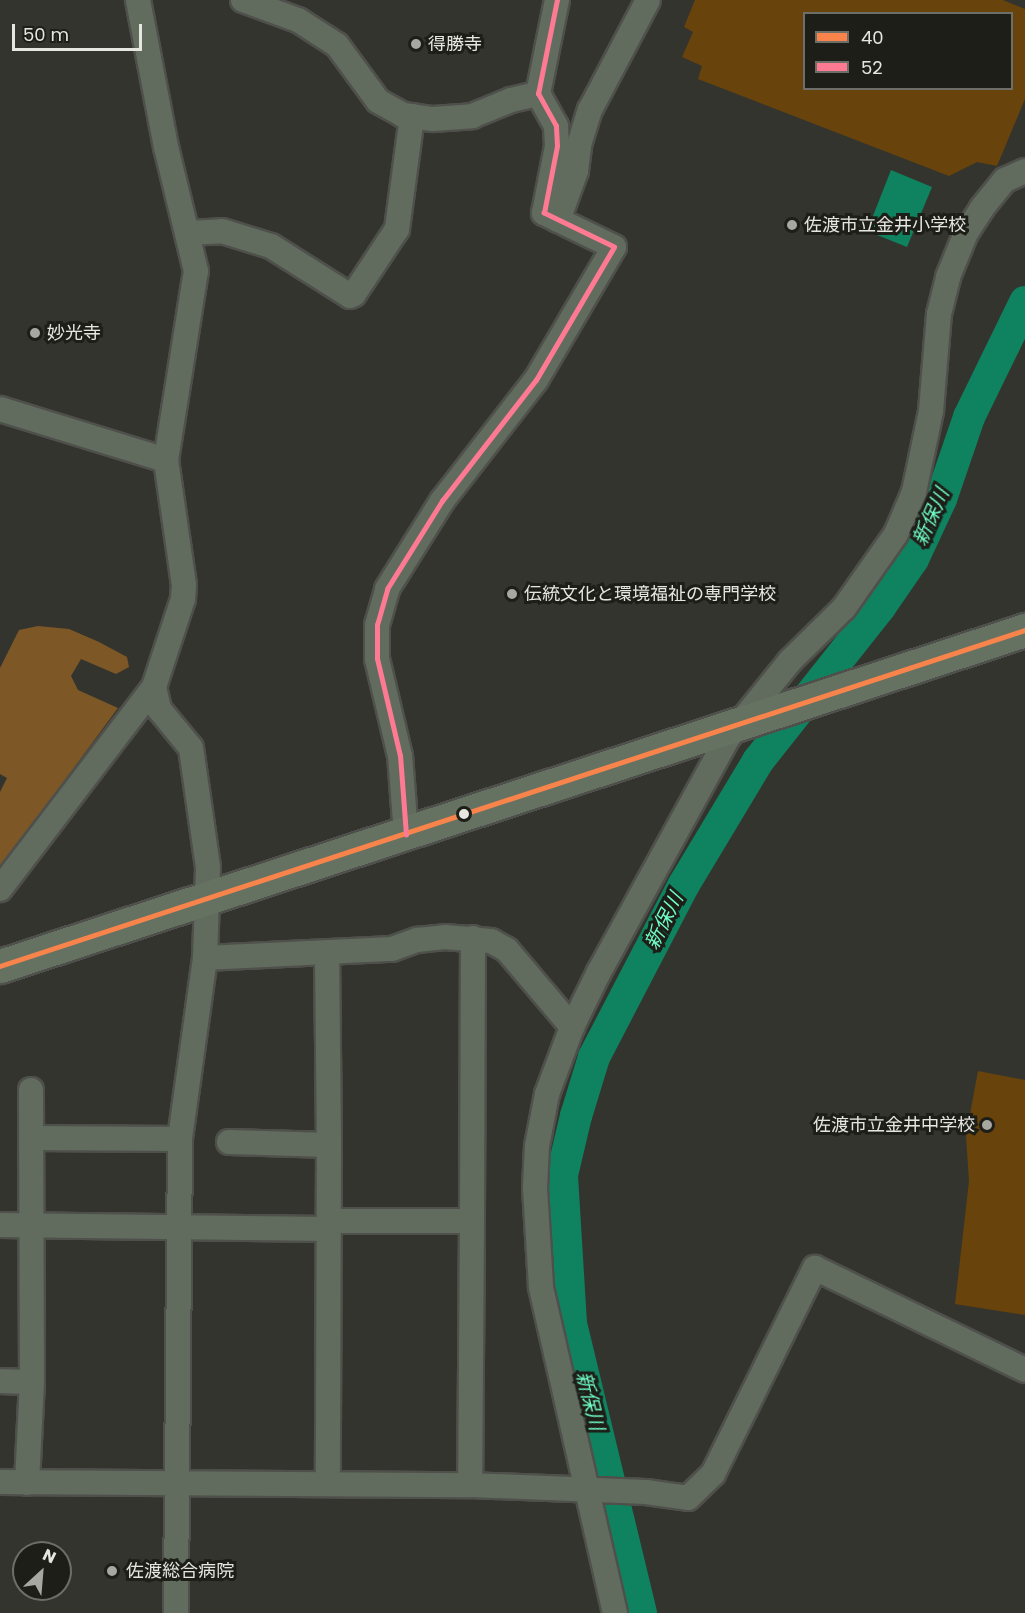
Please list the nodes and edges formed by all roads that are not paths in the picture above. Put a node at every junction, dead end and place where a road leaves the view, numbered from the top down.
1 (138, 0) edge
2 (243, 0) edge
3 (557, 0) edge
4 (648, 0) edge
5 (538, 94) junction
6 (412, 117) junction
7 (1025, 171) edge
8 (558, 220) junction
9 (188, 233) junction
10 (0, 409) edge
11 (166, 460) junction
12 (1025, 630) edge
13 (154, 687) junction
14 (747, 720) junction
15 (406, 835) junction
16 (0, 889) edge
17 (205, 898) junction
18 (473, 938) junction
19 (327, 952) junction
20 (205, 958) junction
21 (0, 966) edge
22 (572, 1027) junction
23 (31, 1090) dead end
24 (31, 1138) junction
25 (180, 1139) junction
26 (229, 1142) dead end
27 (329, 1145) junction
28 (472, 1221) junction
29 (0, 1225) edge
30 (328, 1225) junction
31 (31, 1226) junction
32 (177, 1228) junction
33 (1025, 1370) edge
34 (0, 1381) edge
35 (32, 1382) junction
36 (0, 1482) edge
37 (27, 1483) junction
38 (178, 1483) junction
39 (328, 1484) junction
40 (470, 1485) junction
41 (586, 1489) junction
42 (176, 1613) edge
43 (615, 1613) edge

1 - 9 street
2 - 6 street
3 - 5 street
4 - 8 street
5 - 6 street
5 - 8 street
6 - 9 street
7 - 14 street
8 - 15 street
9 - 11 street
10 - 11 street
11 - 13 street
12 - 14 highway
13 - 16 street
13 - 17 street
14 - 15 highway
14 - 22 street
15 - 17 highway
17 - 20 street
17 - 21 highway
18 - 19 street
18 - 22 street
18 - 28 street
19 - 20 street
19 - 27 street
20 - 25 street
22 - 41 street
23 - 24 street
24 - 25 street
24 - 31 street
25 - 32 street
26 - 27 street
27 - 30 street
28 - 30 street
28 - 40 street
29 - 31 street
30 - 32 street
30 - 39 street
31 - 32 street
31 - 35 street
32 - 38 street
33 - 41 street
34 - 35 street
35 - 37 street
36 - 37 street
37 - 38 street
38 - 39 street
38 - 42 street
39 - 40 street
40 - 41 street
41 - 43 street

